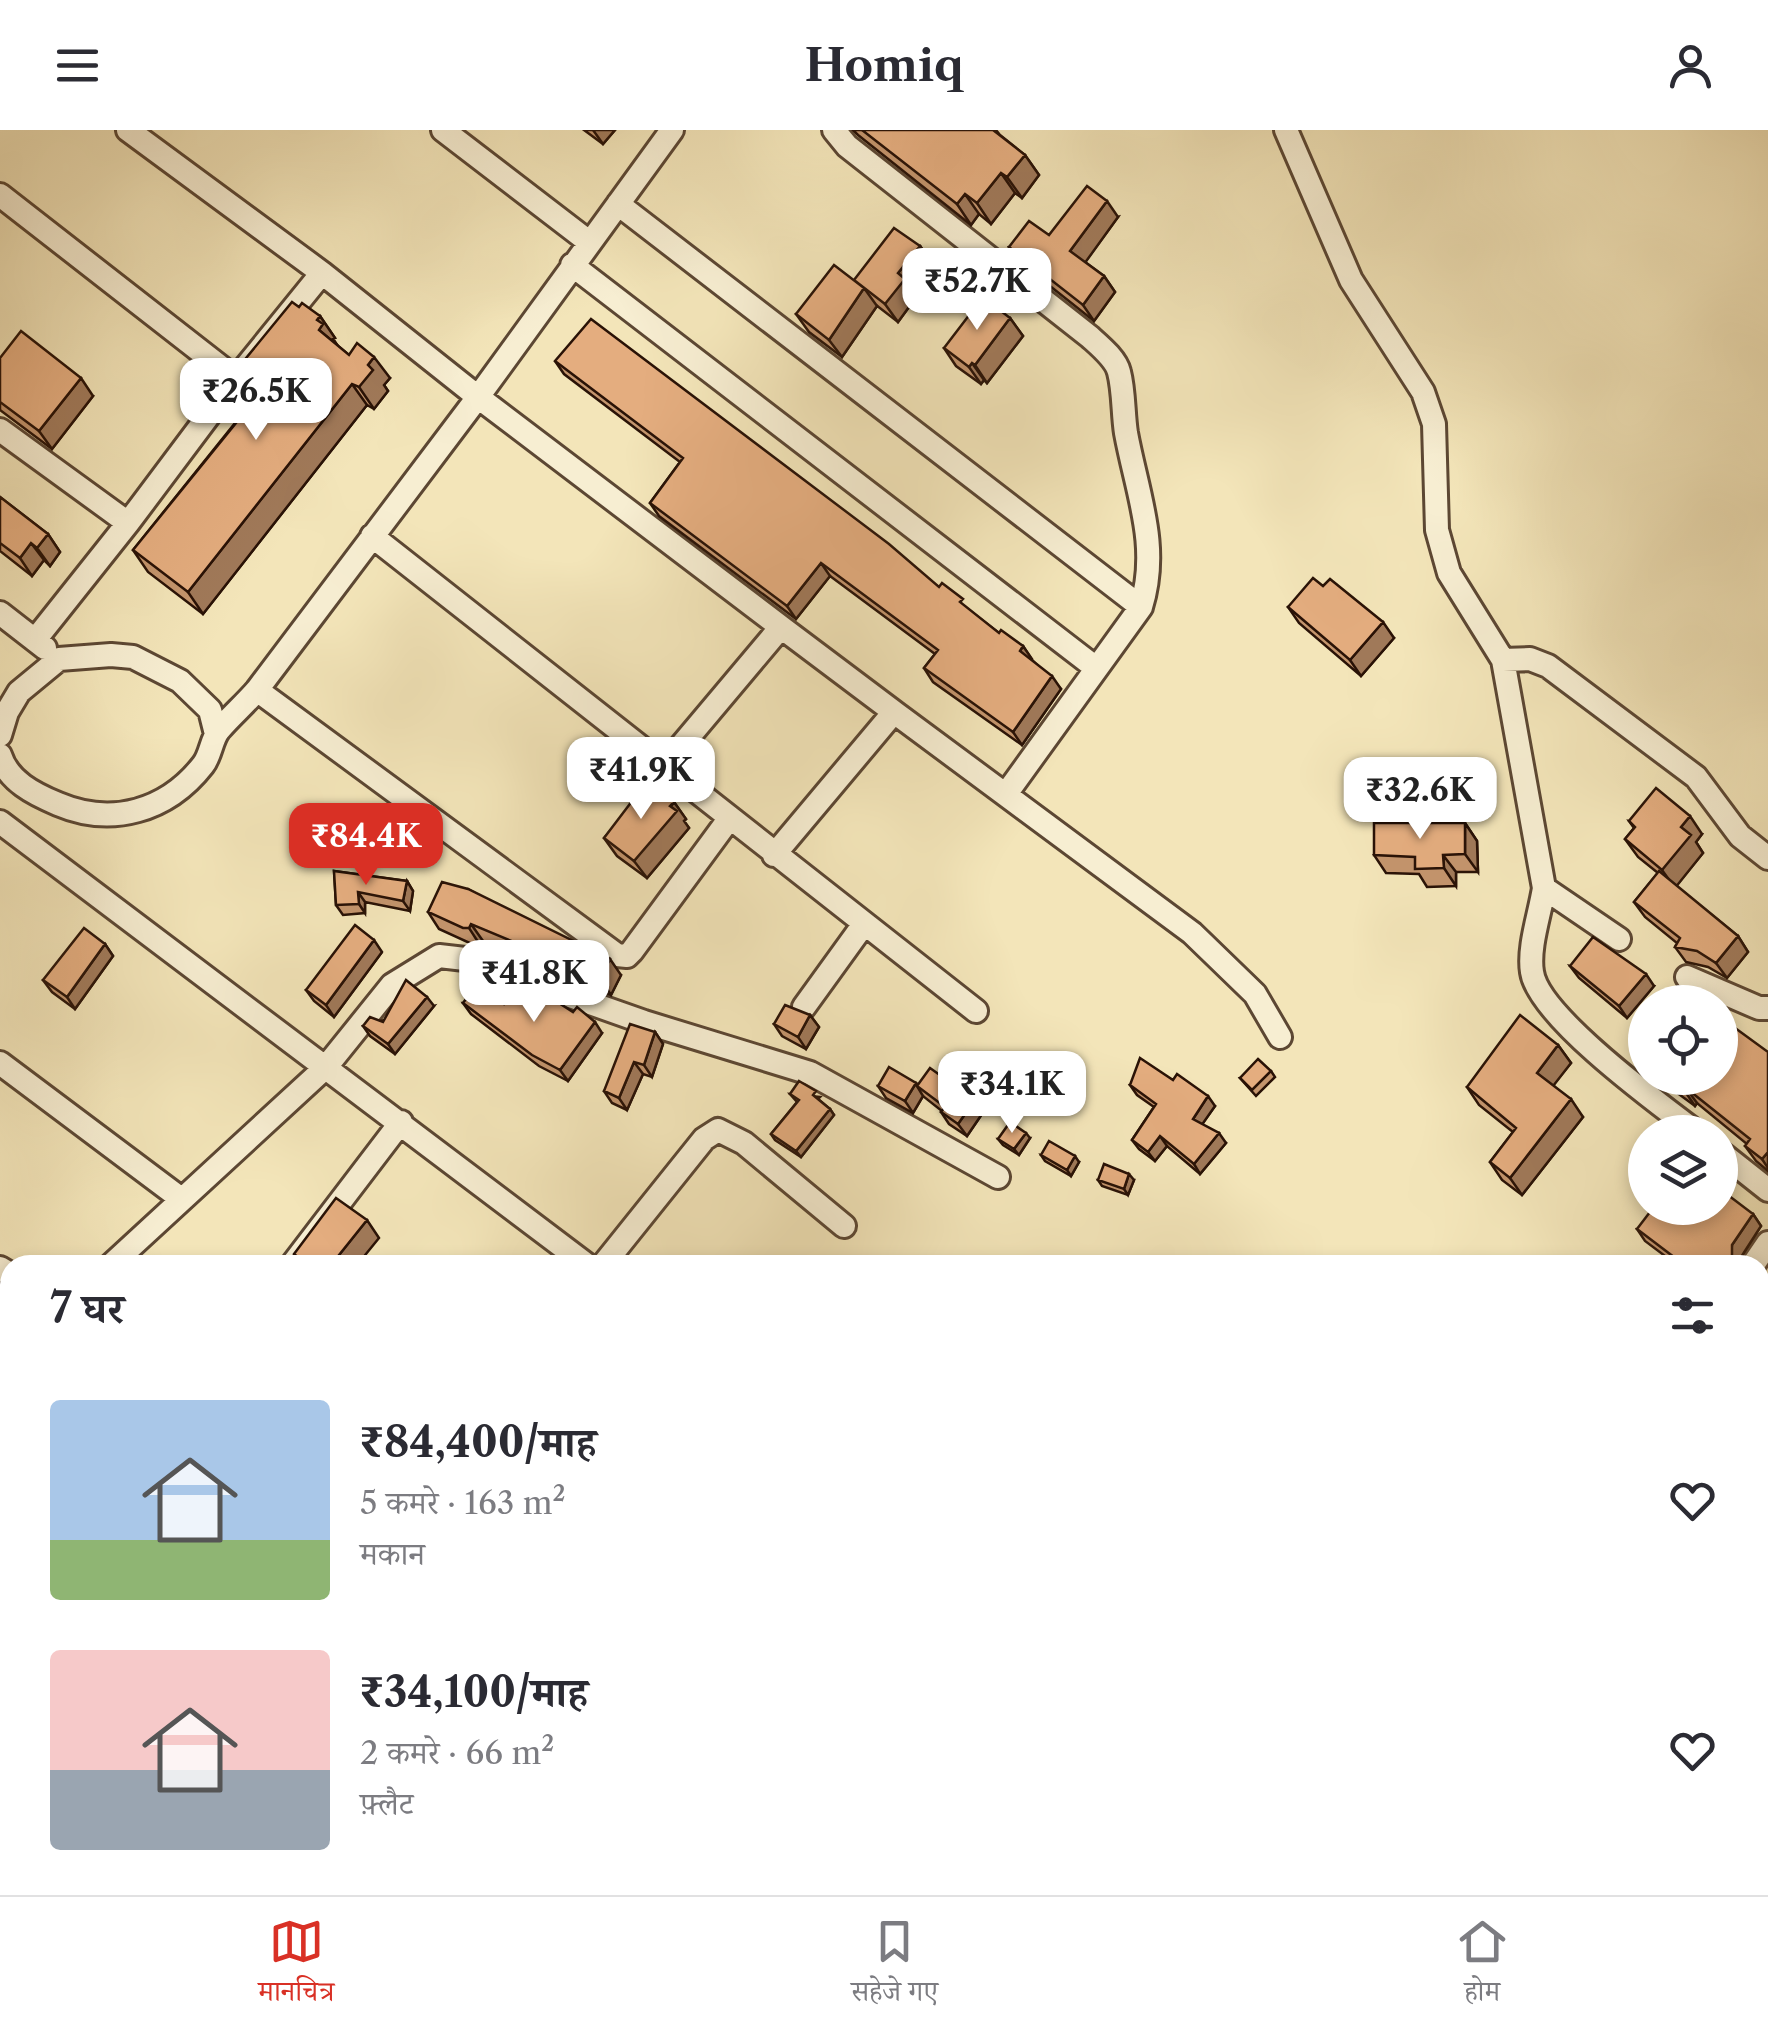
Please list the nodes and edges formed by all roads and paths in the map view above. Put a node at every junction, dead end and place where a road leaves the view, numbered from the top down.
1 (128, 130) edge
2 (443, 130) edge
3 (672, 130) edge
4 (834, 130) edge
5 (1286, 130) edge
6 (0, 195) edge
7 (618, 204) junction
8 (589, 242) junction
9 (572, 265) junction
10 (322, 273) junction
11 (236, 379) junction
12 (478, 397) junction
13 (0, 430) edge
14 (128, 523) junction
15 (372, 536) junction
16 (1141, 606) junction
17 (0, 613) edge
18 (781, 627) junction
19 (35, 640) junction
20 (59, 659) junction
21 (1503, 660) junction
22 (1096, 668) junction
23 (257, 690) junction
24 (894, 712) junction
25 (216, 734) junction
26 (0, 736) edge
27 (1, 762) edge
28 (665, 765) junction
29 (1006, 794) junction
30 (730, 819) junction
31 (0, 822) edge
32 (774, 855) junction
33 (1768, 858) edge
34 (1544, 888) junction
35 (864, 924) junction
36 (1619, 939) dead end
37 (1687, 977) dead end
38 (804, 1007) dead end
39 (1768, 1008) edge
40 (976, 1011) dead end
41 (1280, 1036) dead end
42 (0, 1064) edge
43 (326, 1066) junction
44 (1674, 1115) edge
45 (401, 1122) junction
46 (1738, 1166) edge
47 (998, 1177) dead end
48 (1768, 1190) edge
49 (180, 1198) junction
50 (844, 1226) dead end
51 (120, 1255) edge
52 (300, 1255) edge
53 (574, 1255) edge
54 (611, 1255) edge

1 - 10 street
2 - 8 street
3 - 7 street
4 - 16 street
5 - 21 street
6 - 11 street
7 - 8 street
7 - 16 street
8 - 9 street
9 - 12 street
9 - 22 street
10 - 11 street
10 - 12 street
11 - 14 street
12 - 15 street
12 - 18 street
13 - 14 street
14 - 19 street
15 - 23 street
15 - 28 street
16 - 22 street
17 - 19 street
18 - 24 street
18 - 28 street
19 - 20 street
20 - 25 street
20 - 26 street
21 - 33 street
21 - 34 street
22 - 29 street
23 - 25 street
23 - 30 street
24 - 29 street
24 - 32 street
25 - 27 street
28 - 30 street
29 - 41 street
30 - 32 street
31 - 43 street
32 - 35 street
34 - 36 street
34 - 44 street
35 - 38 street
35 - 40 street
37 - 39 street
42 - 49 street
43 - 45 street
43 - 47 street
43 - 49 street
45 - 52 street
45 - 53 street
46 - 48 street
49 - 51 street
50 - 54 street

